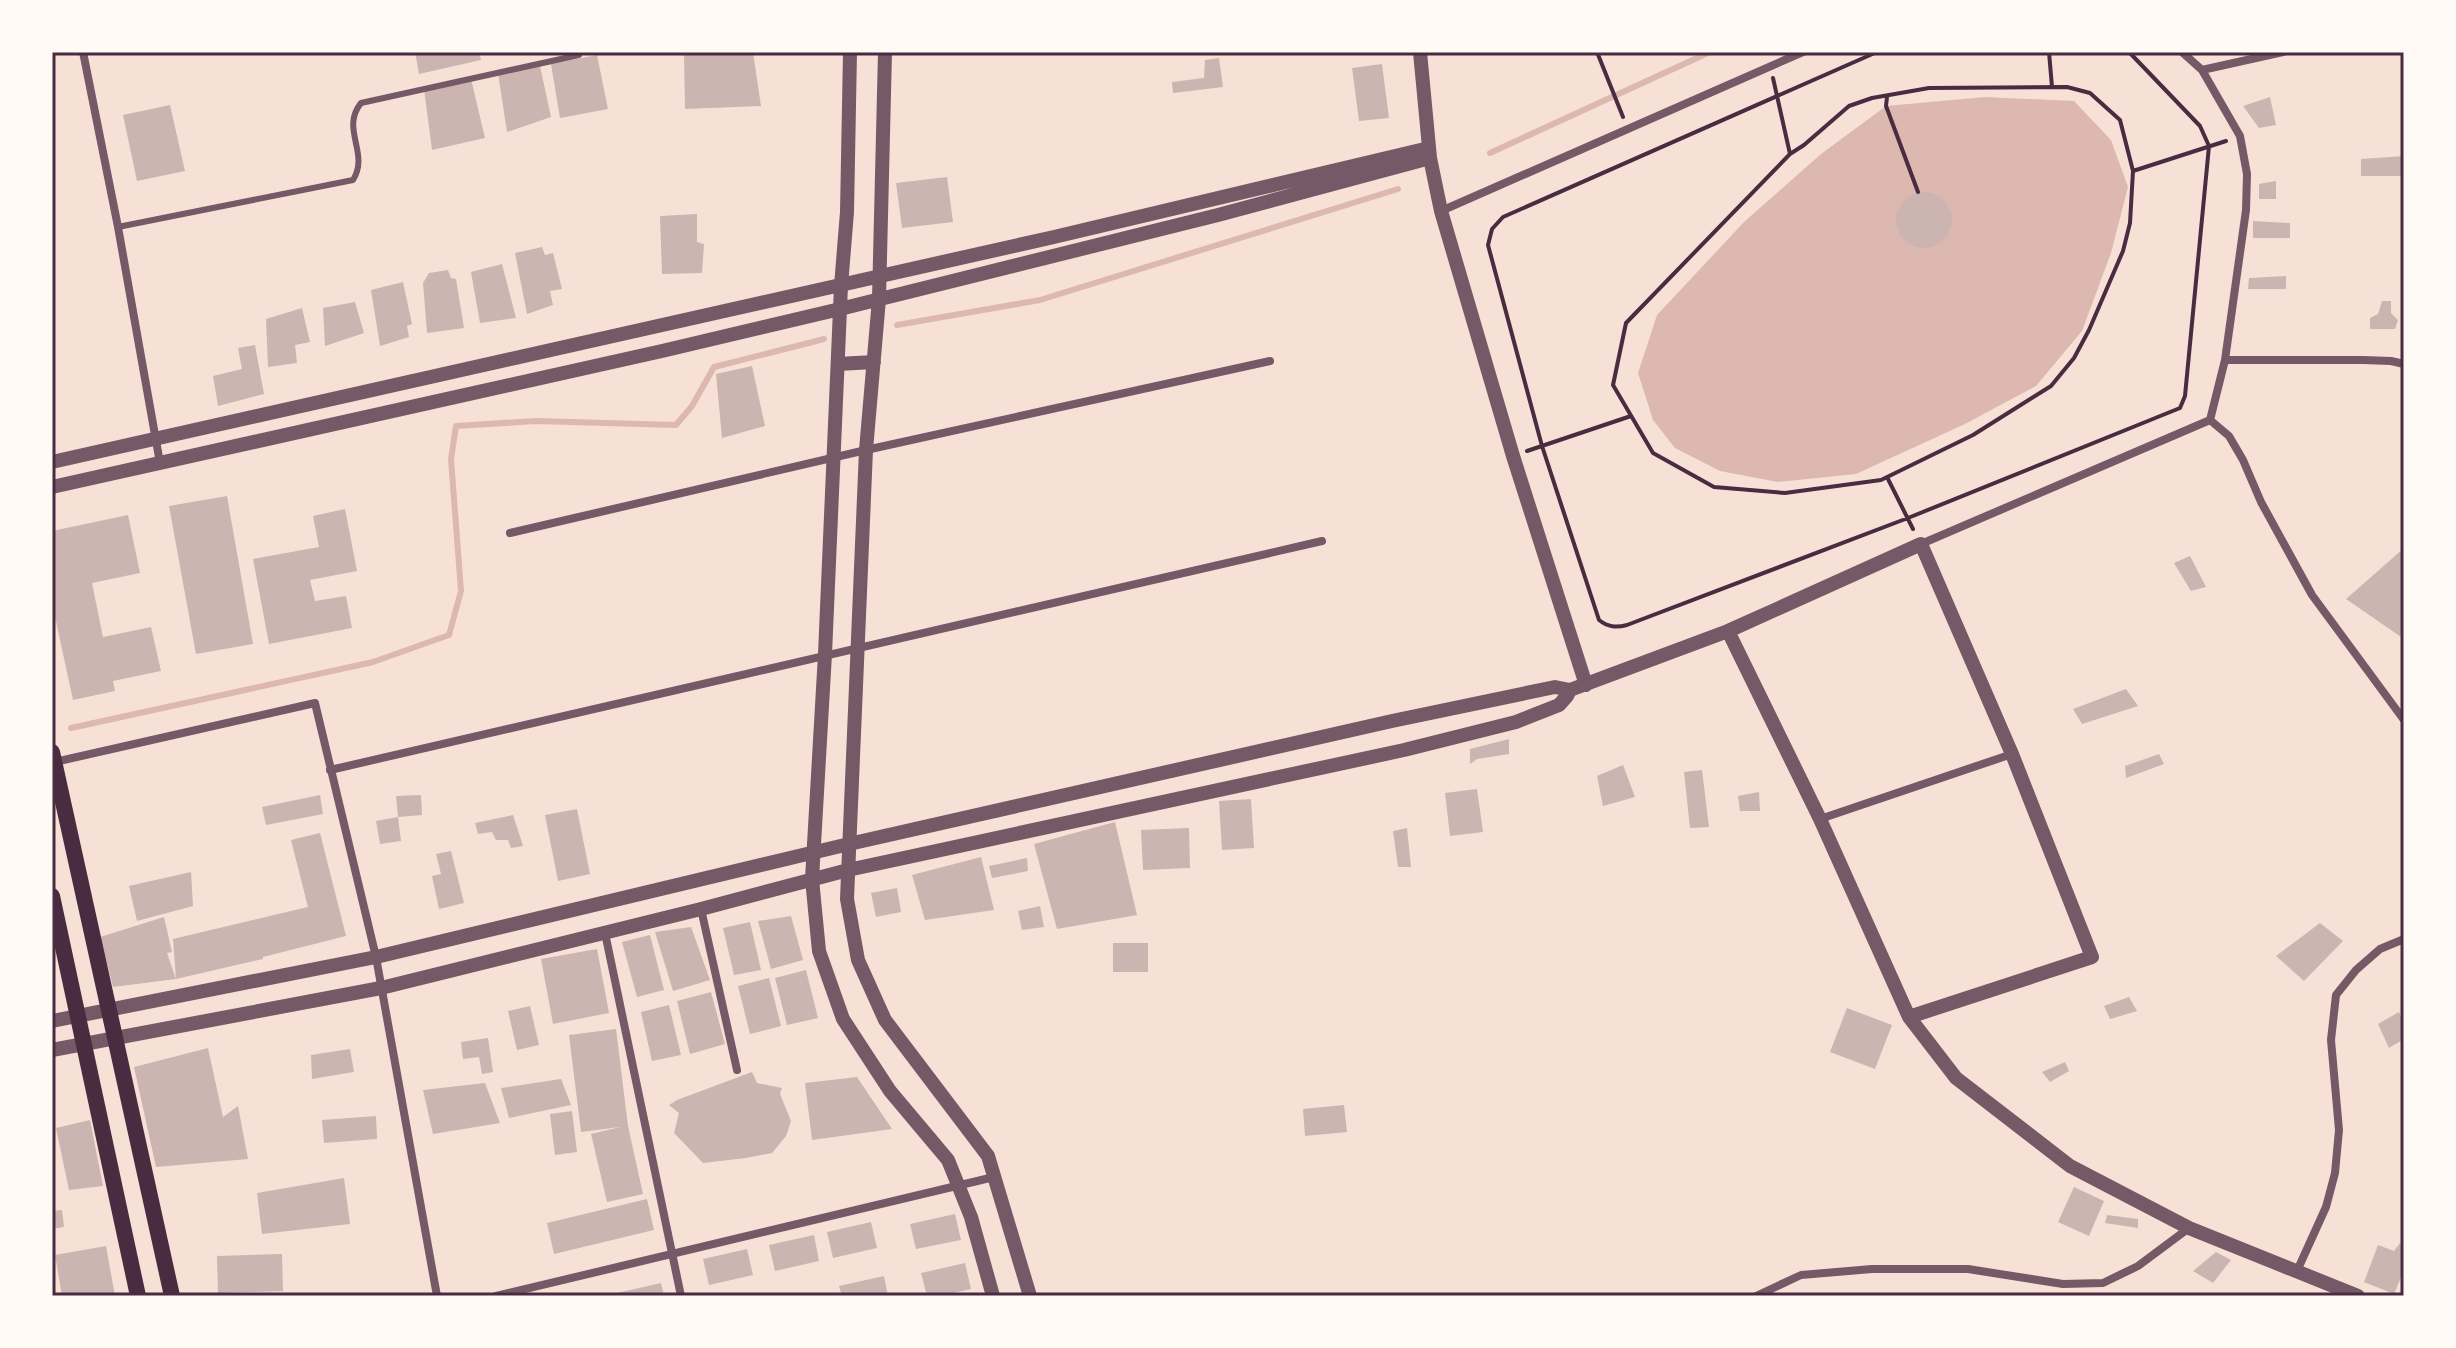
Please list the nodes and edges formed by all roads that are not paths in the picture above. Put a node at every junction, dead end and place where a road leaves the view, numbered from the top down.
1 (83, 52) edge
2 (850, 52) edge
3 (885, 52) edge
4 (1420, 52) edge
5 (1803, 52) edge
6 (2182, 52) edge
7 (2283, 52) edge
8 (579, 55) dead end
9 (2202, 70) junction
10 (1430, 156) junction
11 (1217, 208) junction
12 (1440, 208) junction
13 (118, 227) junction
14 (1054, 237) junction
15 (1059, 254) junction
16 (878, 276) junction
17 (841, 286) junction
18 (879, 299) junction
19 (840, 309) junction
20 (657, 326) junction
21 (662, 351) junction
22 (2225, 360) junction
23 (1270, 361) dead end
24 (874, 362) junction
25 (838, 364) junction
26 (2404, 364) edge
27 (481, 366) junction
28 (488, 390) junction
29 (333, 399) junction
30 (2210, 420) junction
31 (337, 423) junction
32 (155, 438) junction
33 (866, 450) junction
34 (835, 458) junction
35 (52, 462) edge
36 (160, 463) junction
37 (52, 487) edge
38 (510, 533) dead end
39 (1322, 541) dead end
40 (1921, 544) junction
41 (1728, 631) junction
42 (857, 647) junction
43 (825, 654) junction
44 (1586, 685) junction
45 (1570, 690) junction
46 (2404, 720) edge
47 (2012, 754) junction
48 (53, 757) edge
49 (330, 770) junction
50 (1820, 819) junction
51 (849, 844) junction
52 (813, 852) junction
53 (848, 870) junction
54 (812, 879) junction
55 (52, 896) edge
56 (701, 909) junction
57 (605, 933) junction
58 (2404, 939) edge
59 (376, 957) junction
60 (381, 988) junction
61 (109, 1010) junction
62 (77, 1016) junction
63 (1909, 1017) junction
64 (52, 1021) edge
65 (115, 1037) junction
66 (83, 1044) junction
67 (52, 1050) edge
68 (737, 1070) dead end
69 (994, 1177) junction
70 (958, 1185) junction
71 (2189, 1228) junction
72 (671, 1255) junction
73 (2297, 1271) junction
74 (138, 1296) edge
75 (172, 1296) edge
76 (437, 1296) edge
77 (496, 1296) edge
78 (681, 1296) edge
79 (993, 1296) edge
80 (1030, 1296) edge
81 (1756, 1296) edge
82 (2358, 1296) edge

1 - 13 street
2 - 17 street
3 - 16 street
4 - 10 street
5 - 12 street
6 - 9 street
7 - 9 street
8 - 13 lane
9 - 22 street
10 - 11 street
10 - 12 street
11 - 14 street
11 - 15 street
12 - 44 street
13 - 32 street
14 - 15 street
14 - 16 street
15 - 18 street
16 - 17 street
16 - 18 street
17 - 19 street
17 - 20 street
18 - 19 street
18 - 24 street
19 - 21 street
19 - 25 street
20 - 21 street
20 - 27 street
21 - 28 street
22 - 26 street
22 - 30 street
23 - 33 street
24 - 25 street
24 - 33 street
25 - 34 street
27 - 28 street
27 - 29 street
28 - 31 street
29 - 31 street
29 - 32 street
30 - 40 street
30 - 46 street
31 - 36 street
32 - 35 street
32 - 36 street
33 - 34 street
33 - 42 street
34 - 38 street
34 - 43 street
36 - 37 street
39 - 42 street
40 - 41 street
40 - 47 street
41 - 44 street
41 - 50 street
42 - 43 street
42 - 51 street
43 - 49 street
43 - 52 street
44 - 45 street
45 - 51 street
45 - 53 street
47 - 50 street
47 - 63 street
48 - 49 street
48 - 61 main road
49 - 59 street
50 - 63 street
51 - 52 street
51 - 53 street
52 - 54 street
52 - 59 street
53 - 54 street
53 - 69 street
54 - 56 street
54 - 70 street
55 - 62 main road
56 - 57 street
56 - 68 street
57 - 60 street
57 - 72 street
58 - 73 street
59 - 60 street
59 - 61 street
60 - 65 street
60 - 76 street
61 - 62 street
61 - 65 main road
62 - 64 street
62 - 66 main road
63 - 71 street
65 - 66 street
65 - 75 main road
66 - 67 street
66 - 74 main road
69 - 70 street
69 - 80 street
70 - 72 street
70 - 79 street
71 - 73 street
71 - 81 street
72 - 77 street
72 - 78 street
73 - 82 street

